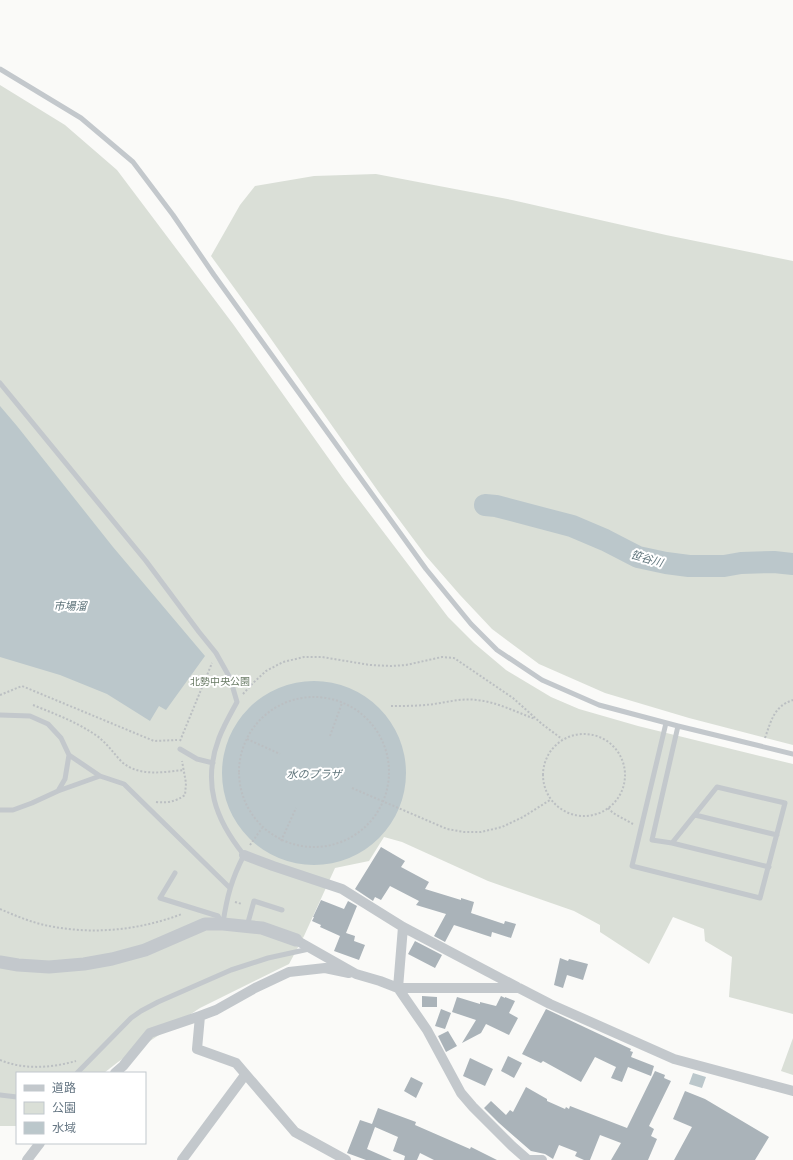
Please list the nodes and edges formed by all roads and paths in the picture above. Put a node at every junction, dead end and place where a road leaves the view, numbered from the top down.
1 (0, 69) edge
2 (0, 383) edge
3 (216, 653) junction
4 (0, 695) edge
5 (793, 700) edge
6 (237, 702) junction
7 (342, 703) junction
8 (33, 705) dead end
9 (391, 706) dead end
10 (0, 715) edge
11 (536, 720) junction
12 (666, 723) junction
13 (678, 726) junction
14 (330, 736) dead end
15 (247, 739) junction
16 (562, 739) junction
17 (180, 740) junction
18 (762, 747) junction
19 (180, 750) junction
20 (280, 754) dead end
21 (793, 754) edge
22 (69, 755) junction
23 (213, 763) junction
24 (184, 770) junction
25 (100, 776) junction
26 (352, 788) dead end
27 (58, 791) junction
28 (135, 795) junction
29 (550, 800) junction
30 (383, 801) junction
31 (296, 808) dead end
32 (608, 808) junction
33 (0, 810) edge
34 (695, 814) junction
35 (633, 824) dead end
36 (262, 828) junction
37 (777, 835) junction
38 (281, 841) junction
39 (672, 844) junction
40 (244, 855) junction
41 (768, 867) junction
42 (175, 873) dead end
43 (230, 888) junction
44 (0, 909) edge
45 (195, 909) junction
46 (282, 910) dead end
47 (223, 924) junction
48 (247, 927) junction
49 (403, 927) junction
50 (296, 940) joint
51 (311, 948) junction
52 (0, 962) edge
53 (356, 974) junction
54 (398, 988) junction
55 (519, 988) junction
56 (200, 1016) junction
57 (92, 1056) junction
58 (0, 1060) edge
59 (78, 1072) edge
60 (116, 1072) edge
61 (245, 1075) junction
62 (793, 1091) edge
63 (0, 1095) edge
64 (16, 1097) edge
65 (39, 1144) edge
66 (27, 1160) edge
67 (182, 1160) edge
68 (346, 1160) edge
69 (528, 1160) edge
70 (542, 1160) edge

1 - 12 lane
2 - 3 lane
3 - 6 lane
3 - 17 path
4 - 17 path
5 - 18 path
6 - 11 path
6 - 23 lane
7 - 14 path
7 - 15 path
7 - 30 path
8 - 24 path
9 - 11 path
10 - 22 lane
11 - 16 path
12 - 13 lane
12 - 41 lane
13 - 18 lane
13 - 39 lane
15 - 20 path
15 - 36 path
16 - 29 path
16 - 32 path
17 - 19 path
18 - 21 lane
19 - 23 lane
19 - 24 path
22 - 25 lane
22 - 27 lane
23 - 40 lane
24 - 28 path
25 - 27 lane
25 - 28 lane
26 - 30 path
27 - 33 lane
28 - 43 lane
29 - 30 path
29 - 32 path
30 - 38 path
31 - 38 path
32 - 35 path
34 - 37 lane
34 - 37 lane
34 - 39 lane
36 - 38 path
36 - 40 path
37 - 41 lane
39 - 41 lane
40 - 43 lane
40 - 49 street
42 - 45 lane
43 - 47 lane
44 - 45 path
45 - 47 lane
46 - 48 lane
47 - 48 street
47 - 52 street
48 - 50 street
49 - 54 street
49 - 55 street
50 - 51 street
51 - 53 street
51 - 57 lane
53 - 54 street
53 - 56 street
54 - 55 street
54 - 69 street
55 - 62 street
56 - 60 street
56 - 61 street
57 - 58 path
57 - 59 lane
61 - 67 street
61 - 68 street
63 - 64 lane
65 - 66 street
69 - 70 street

